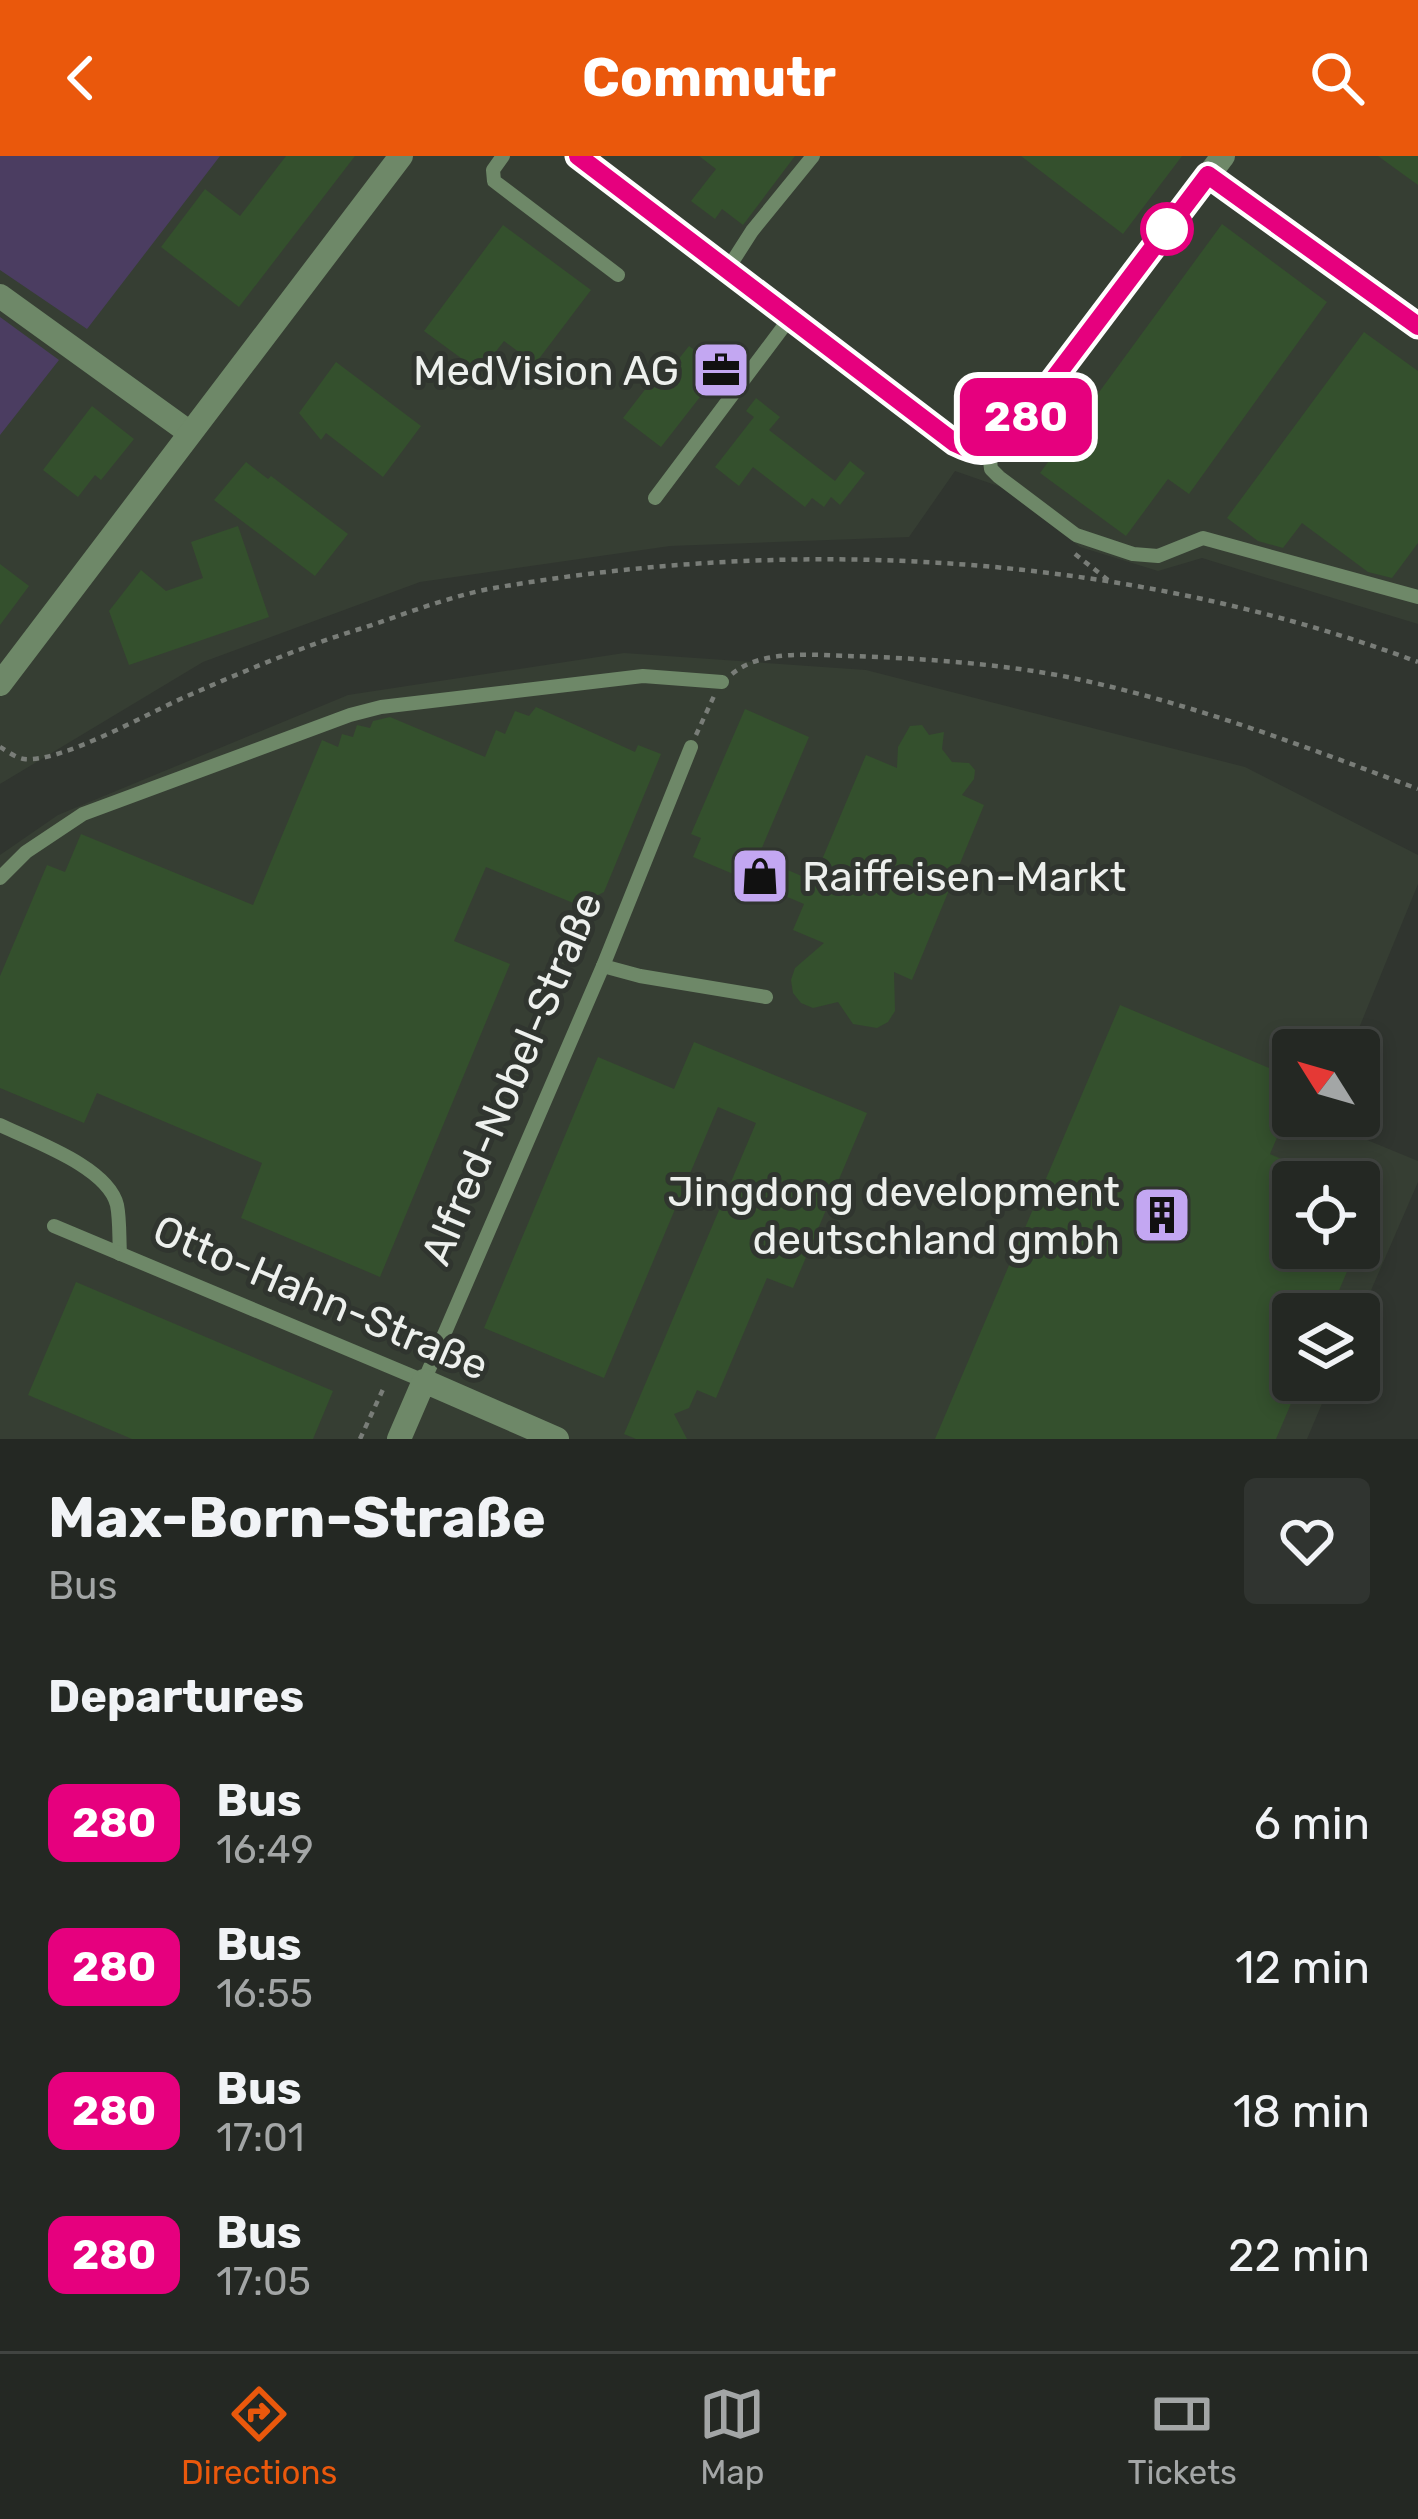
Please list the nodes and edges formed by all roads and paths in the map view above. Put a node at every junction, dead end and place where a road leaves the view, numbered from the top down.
1 (401, 156) edge
2 (503, 156) edge
3 (813, 156) edge
4 (587, 159) edge
5 (1216, 165) edge
6 (727, 270) junction
7 (618, 275) dead end
8 (0, 296) edge
9 (790, 318) junction
10 (1418, 326) edge
11 (190, 434) junction
12 (984, 452) junction
13 (656, 498) dead end
14 (1418, 597) edge
15 (1418, 662) edge
16 (722, 682) junction
17 (0, 684) edge
18 (0, 747) edge
19 (691, 747) joint
20 (1418, 789) edge
21 (0, 878) edge
22 (603, 965) junction
23 (766, 997) dead end
24 (0, 1125) edge
25 (54, 1226) dead end
26 (120, 1254) junction
27 (424, 1382) junction
28 (360, 1439) edge
29 (399, 1439) edge
30 (557, 1439) edge

1 - 11 street
2 - 7 lane
3 - 6 lane
4 - 6 street
5 - 10 street
5 - 12 street
6 - 9 street
8 - 11 street
9 - 12 street
9 - 13 lane
11 - 17 street
12 - 14 lane
15 - 18 path
16 - 19 path
16 - 20 path
16 - 21 lane
19 - 22 lane, Alfred-Nobel-Straße
22 - 23 lane
22 - 27 lane, Alfred-Nobel-Straße
24 - 26 lane
25 - 26 lane, Otto-Hahn-Straße
26 - 27 lane, Otto-Hahn-Straße
27 - 28 path
27 - 29 street, Alfred-Nobel-Straße
27 - 30 street, Otto-Hahn-Straße

